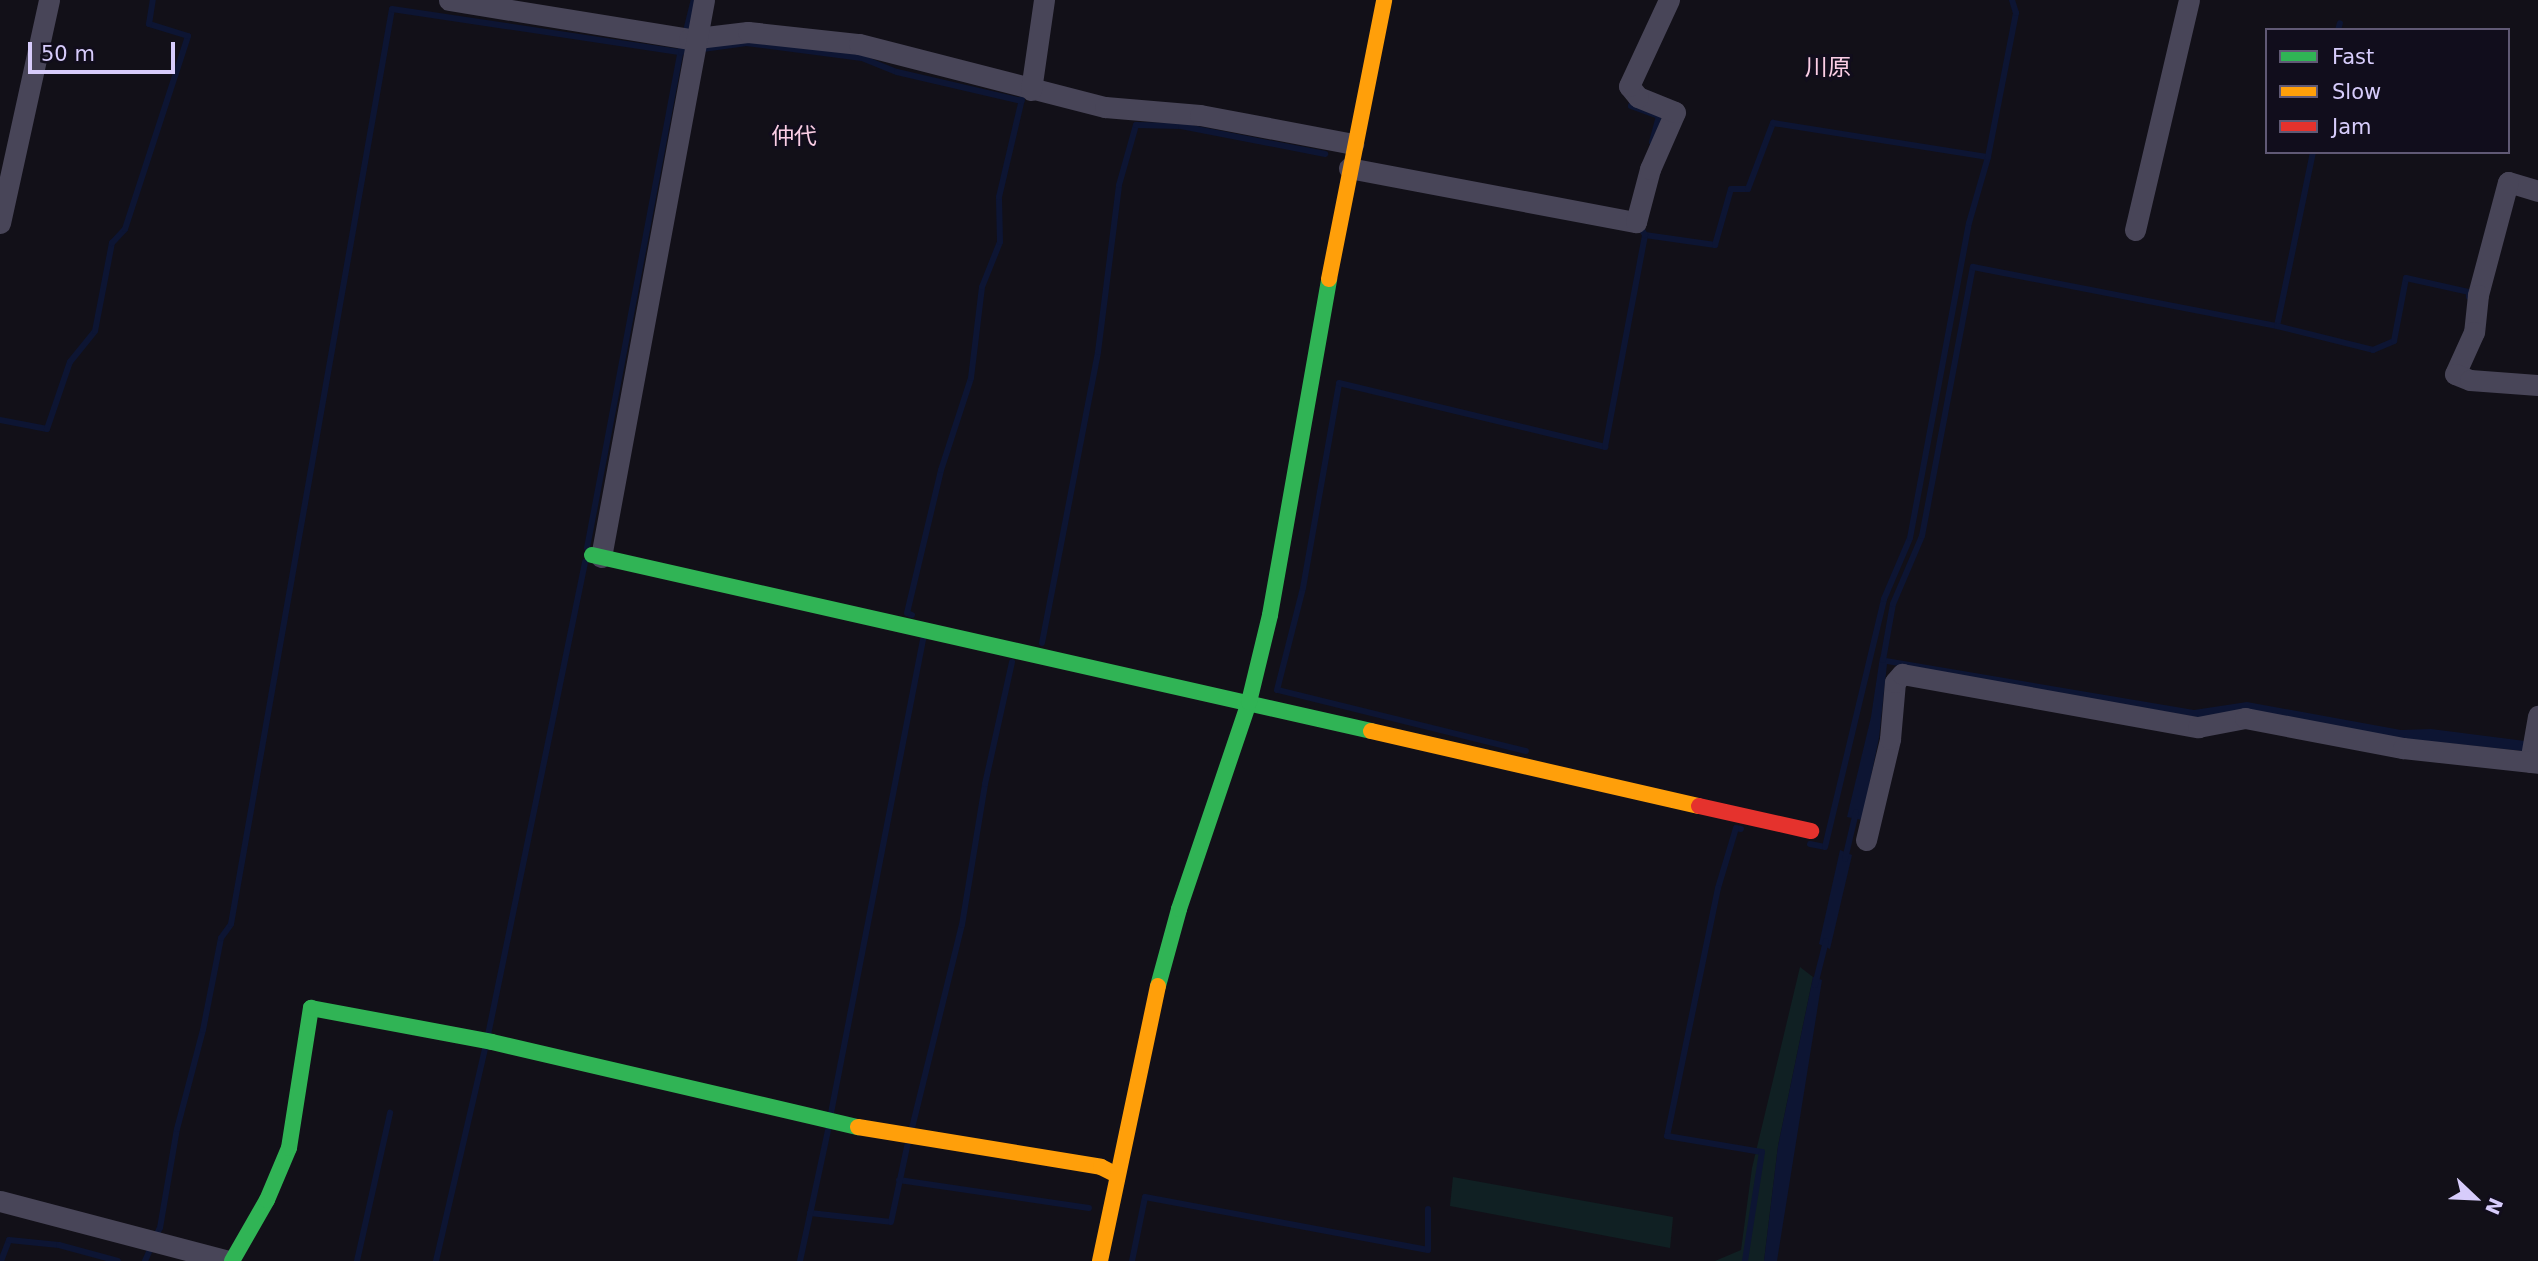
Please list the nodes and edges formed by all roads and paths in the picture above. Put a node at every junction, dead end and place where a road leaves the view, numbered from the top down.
1 (49, 0) edge
2 (449, 0) edge
3 (704, 0) edge
4 (1044, 0) edge
5 (1384, 0) edge
6 (1669, 0) edge
7 (2189, 0) edge
8 (689, 43) junction
9 (1025, 88) junction
10 (1353, 144) junction
11 (1349, 168) junction
12 (2538, 191) edge
13 (0, 223) edge
14 (2135, 230) dead end
15 (2538, 385) edge
16 (597, 556) joint
17 (1249, 702) junction
18 (2538, 716) edge
19 (2533, 754) edge
20 (1811, 831) dead end
21 (1866, 840) dead end
22 (1117, 1175) junction
23 (0, 1201) edge
24 (230, 1261) edge
25 (1100, 1261) edge

1 - 13 street
2 - 8 street
3 - 8 street
4 - 9 street
5 - 10 street
6 - 11 street
7 - 14 street
8 - 9 street
8 - 16 street
9 - 10 street
10 - 11 street
11 - 17 street
12 - 15 street
16 - 17 street
17 - 20 street
17 - 22 street
18 - 19 street
19 - 21 street
22 - 24 street
22 - 25 street
23 - 24 street

